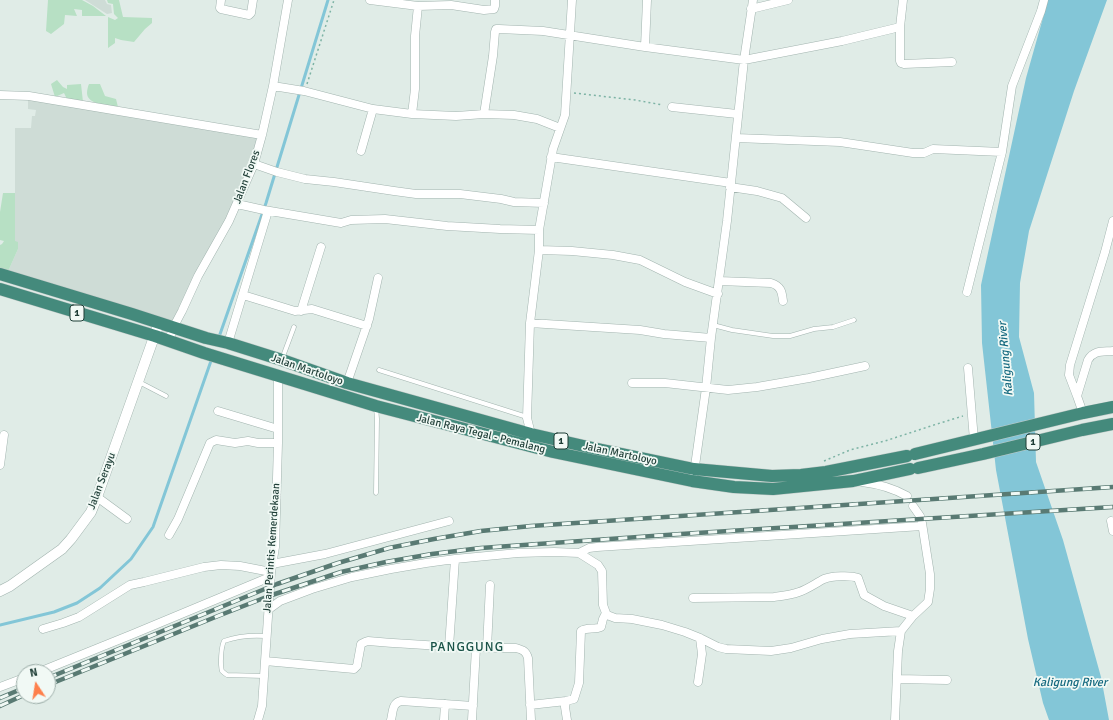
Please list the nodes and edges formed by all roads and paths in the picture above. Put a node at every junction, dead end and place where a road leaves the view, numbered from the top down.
1 (221, 0) edge
2 (253, 0) edge
3 (288, 0) edge
4 (334, 0) edge
5 (370, 0) edge
6 (494, 0) edge
7 (572, 0) edge
8 (647, 0) edge
9 (753, 0) edge
10 (788, 0) edge
11 (903, 0) edge
12 (1044, 0) edge
13 (418, 6) junction
14 (751, 9) junction
15 (900, 28) junction
16 (569, 36) junction
17 (645, 47) junction
18 (744, 60) junction
19 (952, 62) dead end
20 (273, 86) junction
21 (304, 91) junction
22 (566, 93) junction
23 (0, 95) edge
24 (672, 107) joint
25 (373, 109) junction
26 (412, 114) junction
27 (484, 114) junction
28 (737, 114) junction
29 (560, 128) junction
30 (262, 135) junction
31 (736, 138) junction
32 (361, 151) dead end
33 (1002, 152) junction
34 (551, 157) junction
35 (254, 164) junction
36 (730, 185) junction
37 (544, 203) junction
38 (237, 204) junction
39 (266, 211) junction
40 (806, 218) dead end
41 (1113, 221) edge
42 (539, 230) junction
43 (321, 247) dead end
44 (539, 250) junction
45 (0, 274) edge
46 (378, 278) dead end
47 (719, 281) junction
48 (0, 289) edge
49 (967, 292) dead end
50 (718, 294) junction
51 (243, 295) junction
52 (783, 301) dead end
53 (301, 311) junction
54 (854, 320) dead end
55 (154, 322) junction
56 (530, 323) junction
57 (713, 325) junction
58 (367, 326) junction
59 (294, 327) dead end
60 (173, 328) junction
61 (155, 336) junction
62 (711, 338) junction
63 (169, 341) junction
64 (226, 343) junction
65 (1113, 351) edge
66 (282, 360) junction
67 (865, 366) dead end
68 (968, 368) dead end
69 (379, 370) dead end
70 (278, 376) junction
71 (139, 382) junction
72 (347, 383) junction
73 (632, 383) dead end
74 (706, 388) junction
75 (166, 396) dead end
76 (1078, 396) junction
77 (376, 406) junction
78 (1113, 407) edge
79 (218, 411) dead end
80 (972, 414) junction
81 (1079, 414) junction
82 (527, 418) junction
83 (1113, 424) edge
84 (278, 429) junction
85 (530, 434) junction
86 (4, 435) dead end
87 (977, 439) junction
88 (278, 443) junction
89 (0, 464) edge
90 (694, 469) junction
91 (826, 472) junction
92 (692, 481) junction
93 (853, 481) junction
94 (376, 493) dead end
95 (907, 496) dead end
96 (97, 497) junction
97 (913, 506) dead end
98 (127, 519) dead end
99 (449, 521) dead end
100 (1111, 521) dead end
101 (921, 522) junction
102 (1113, 531) edge
103 (170, 535) dead end
104 (579, 553) junction
105 (455, 559) junction
106 (271, 571) junction
107 (490, 586) dead end
108 (0, 591) edge
109 (693, 598) dead end
110 (269, 609) junction
111 (606, 613) junction
112 (913, 616) junction
113 (42, 629) dead end
114 (901, 630) junction
115 (267, 636) junction
116 (700, 638) junction
117 (449, 647) junction
118 (476, 648) junction
119 (487, 648) junction
120 (266, 661) junction
121 (56, 665) edge
122 (264, 676) junction
123 (897, 679) junction
124 (947, 680) dead end
125 (16, 681) edge
126 (698, 682) dead end
127 (0, 687) edge
128 (566, 701) junction
129 (445, 704) junction
130 (530, 705) junction
131 (473, 706) junction
132 (258, 720) edge
133 (391, 720) edge
134 (444, 720) edge
135 (472, 720) edge
136 (531, 720) edge
137 (567, 720) edge
138 (895, 720) edge

1 - 2 street
3 - 20 street, Jalan Flores
4 - 21 path
5 - 13 street
6 - 13 street
7 - 16 street
8 - 17 street
9 - 14 street
10 - 14 street
11 - 15 street
12 - 33 street
13 - 26 street
14 - 18 street
15 - 18 street
15 - 19 street
16 - 17 street
16 - 22 street
16 - 27 street
17 - 18 street
18 - 28 street
20 - 21 street
20 - 30 street, Jalan Flores
21 - 25 street
22 - 24 path
22 - 29 street
23 - 30 street
24 - 28 street
25 - 26 street
25 - 32 street
26 - 27 street
27 - 29 street
28 - 31 street
29 - 34 street
30 - 35 street, Jalan Flores
31 - 33 street
31 - 36 street
33 - 49 street
34 - 36 street
34 - 37 street
35 - 37 street
35 - 38 street, Jalan Flores
36 - 40 street
36 - 47 street
37 - 42 street
38 - 39 street
38 - 60 street, Jalan Flores
39 - 42 street
39 - 51 street
41 - 76 street
42 - 44 street
43 - 53 street
44 - 50 street
44 - 56 street
45 - 55 highway, 1
46 - 58 street
47 - 50 street
47 - 52 street
48 - 61 highway, 1
50 - 57 street
51 - 53 street
51 - 64 street
53 - 58 street
54 - 57 lane
55 - 60 highway, 1
55 - 61 street, Jalan Serayu
56 - 62 street
56 - 82 street
57 - 62 street
58 - 72 street
59 - 66 lane
60 - 63 street, Jalan Flores
60 - 64 highway, 1
61 - 63 highway, Jalan Raya Tegal - Pemalang / 1
61 - 71 street, Jalan Serayu
62 - 74 street
63 - 70 highway, Jalan Raya Tegal - Pemalang / 1
64 - 66 highway, Jalan Martoloyo / 1
65 - 76 street
66 - 70 highway
66 - 72 highway, Jalan Martoloyo / 1
67 - 74 street
68 - 80 street
69 - 82 lane
70 - 77 highway, Jalan Raya Tegal - Pemalang / 1
70 - 84 street, Jalan Perintis Kemerdekaan
71 - 75 lane
71 - 96 street, Jalan Serayu
72 - 85 highway, Jalan Martoloyo / 1
73 - 74 street
74 - 90 street
76 - 81 street
77 - 92 highway, Jalan Raya Tegal - Pemalang / 1
77 - 94 lane
78 - 81 highway, 1
79 - 84 street
80 - 87 street
80 - 91 path
81 - 87 highway, 1
82 - 85 street
83 - 93 highway, Jalan Raya Tegal - Pemalang / 1
84 - 88 street, Jalan Perintis Kemerdekaan
85 - 90 highway, Jalan Martoloyo / 1
86 - 89 street
87 - 91 highway, Jalan Martoloyo / 1
88 - 103 street
88 - 106 street, Jalan Perintis Kemerdekaan
90 - 91 highway, Jalan Martoloyo / 1
90 - 92 street
91 - 92 highway, Jalan Raya Tegal - Pemalang / 1
91 - 93 highway, Jalan Raya Tegal - Pemalang / 1
93 - 95 street
96 - 98 street
96 - 108 street, Jalan Serayu
97 - 101 street
99 - 106 street
100 - 102 street
101 - 104 street
101 - 112 street
104 - 105 street
104 - 111 street
105 - 110 street
105 - 117 street
106 - 110 street, Jalan Perintis Kemerdekaan
106 - 113 street
106 - 121 street
107 - 119 street
109 - 112 street
110 - 115 street, Jalan Perintis Kemerdekaan
111 - 116 street
111 - 128 street
112 - 114 street
114 - 116 street
114 - 123 street
115 - 120 street, Jalan Perintis Kemerdekaan
115 - 122 lane
116 - 126 street
117 - 118 street
117 - 120 street
118 - 119 street
118 - 131 street
119 - 130 street
120 - 122 street, Jalan Perintis Kemerdekaan
122 - 132 street, Jalan Perintis Kemerdekaan
123 - 124 street
123 - 138 street
125 - 127 street
128 - 130 street
128 - 137 street
129 - 131 street
129 - 133 street
129 - 134 street
130 - 136 street
131 - 135 street

